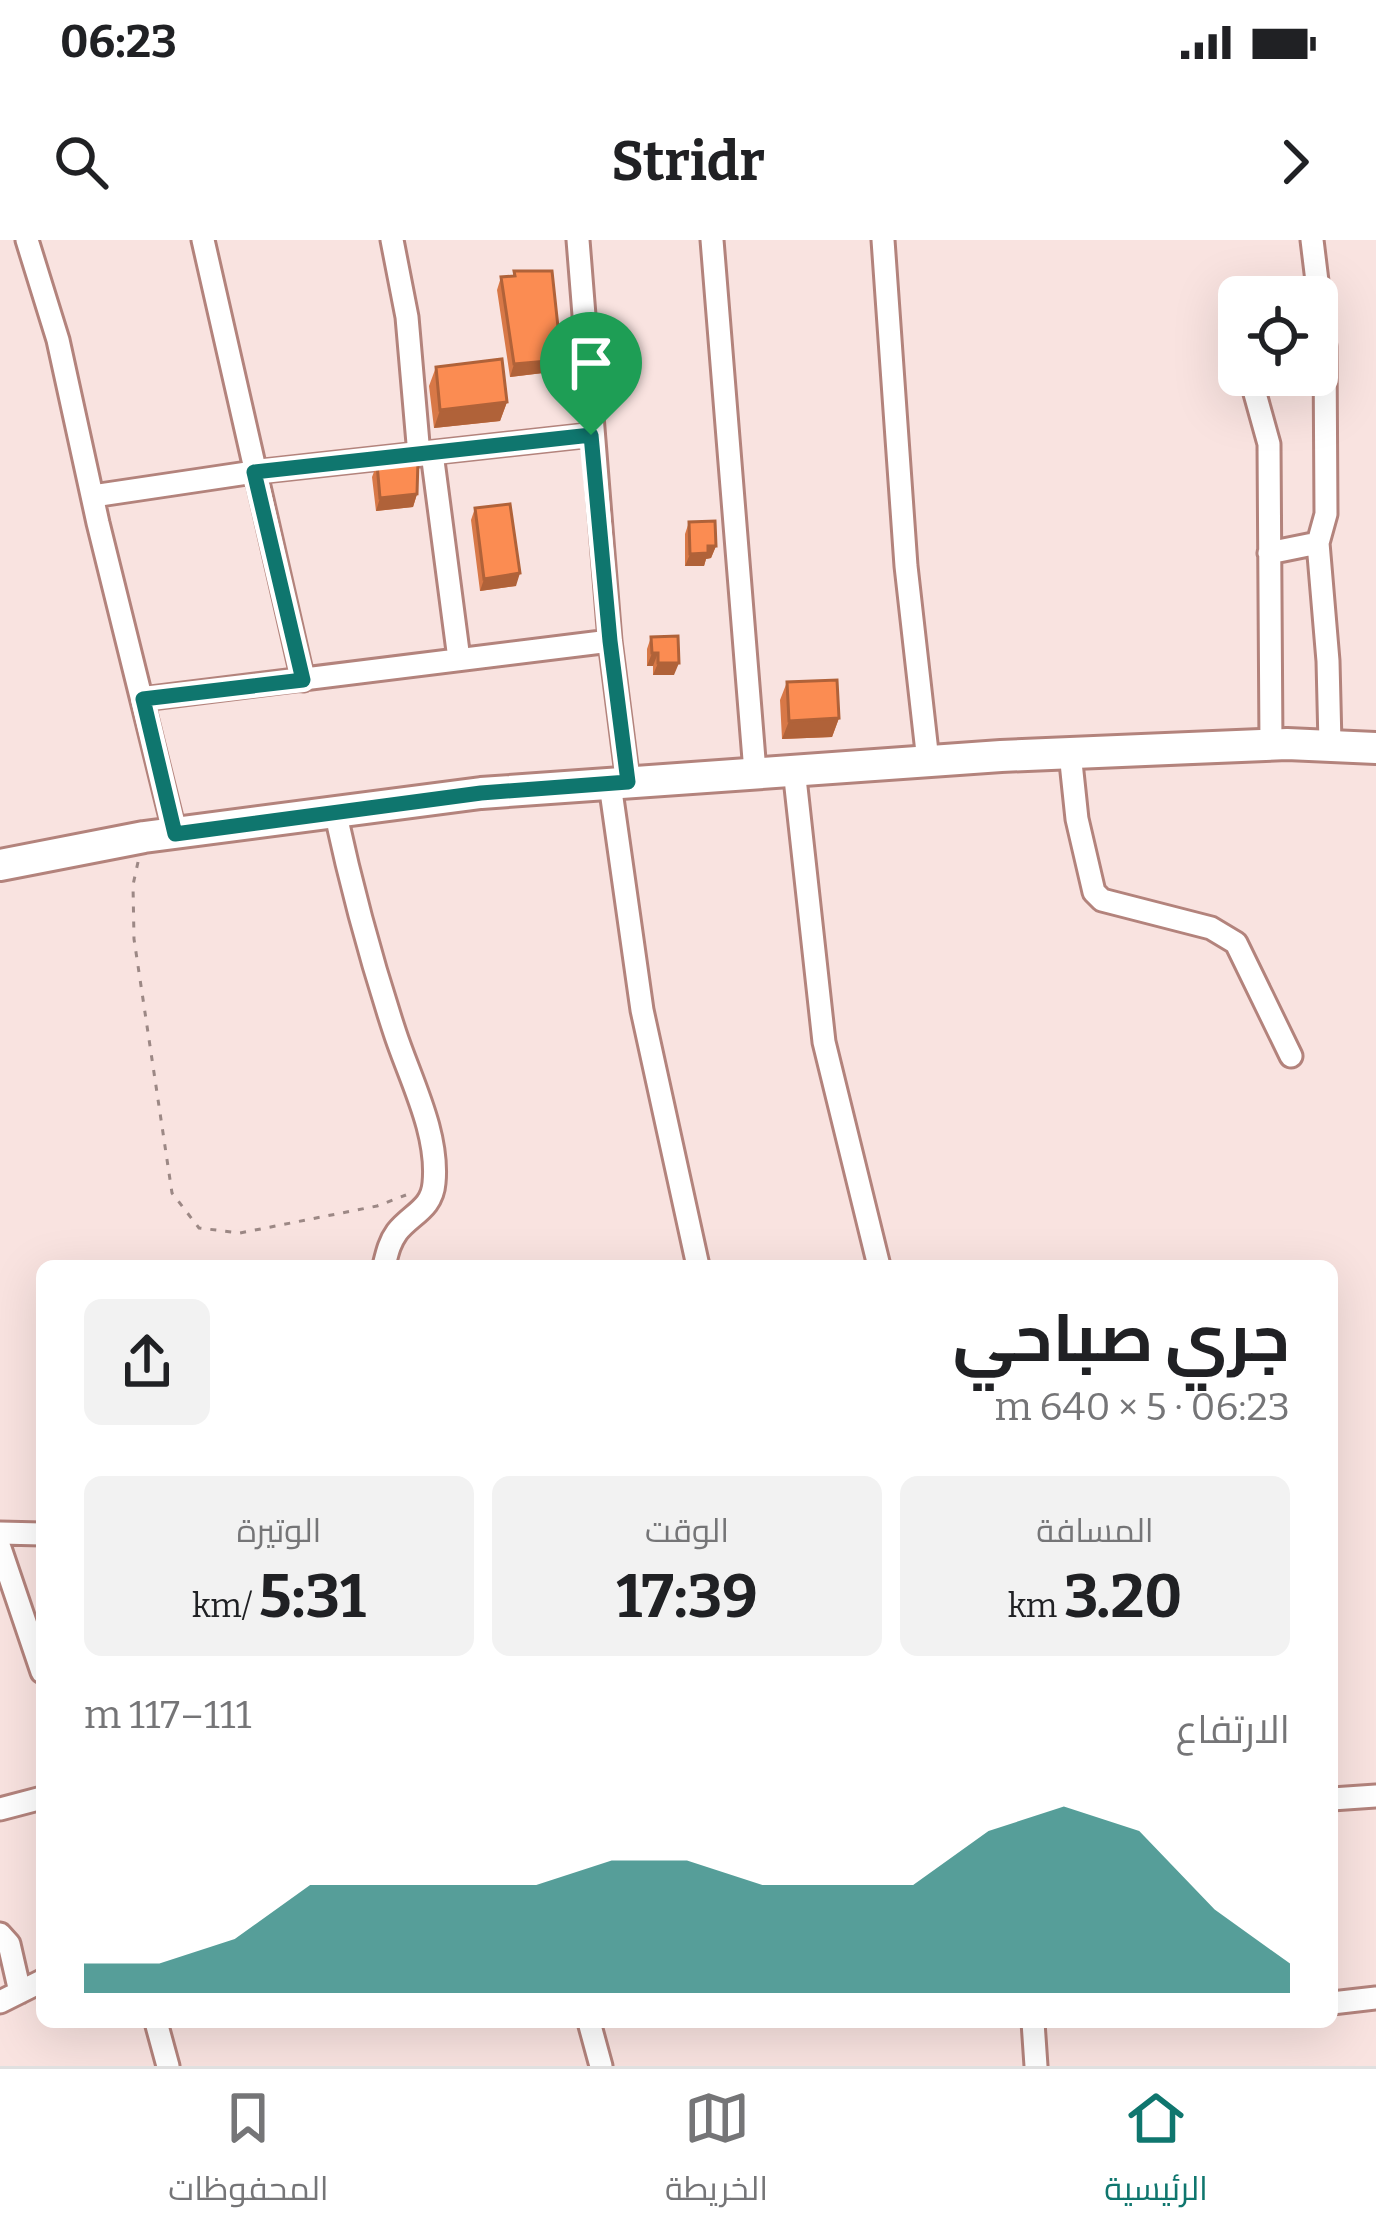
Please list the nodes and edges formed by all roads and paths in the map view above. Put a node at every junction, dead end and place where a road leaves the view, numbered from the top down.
1 (27, 240) edge
2 (202, 240) edge
3 (392, 240) edge
4 (578, 240) edge
5 (712, 240) edge
6 (883, 240) edge
7 (1312, 240) edge
8 (1316, 276) edge
9 (1256, 396) edge
10 (1323, 396) edge
11 (591, 435) junction
12 (425, 454) junction
13 (254, 472) junction
14 (93, 496) junction
15 (1318, 543) junction
16 (1269, 553) junction
17 (610, 641) junction
18 (459, 658) junction
19 (303, 680) junction
20 (143, 699) junction
21 (1330, 744) junction
22 (1270, 745) junction
23 (1376, 748) edge
24 (1070, 753) junction
25 (928, 760) junction
26 (794, 769) junction
27 (755, 772) junction
28 (619, 783) junction
29 (335, 811) junction
30 (160, 835) junction
31 (0, 865) edge
32 (1291, 1056) dead end
33 (434, 1185) junction
34 (386, 1260) edge
35 (697, 1260) edge
36 (878, 1260) edge
37 (0, 1533) edge
38 (36, 1534) edge
39 (0, 1548) edge
40 (36, 1654) edge
41 (1376, 1796) edge
42 (1338, 1799) edge
43 (36, 1800) edge
44 (0, 1809) edge
45 (0, 1934) edge
46 (10, 1997) edge
47 (1376, 1998) edge
48 (1338, 2002) edge
49 (158, 2028) edge
50 (591, 2028) edge
51 (1033, 2028) edge
52 (168, 2066) edge
53 (601, 2066) edge
54 (1036, 2066) edge

1 - 14 street
2 - 13 street
3 - 12 street
4 - 11 street
5 - 27 street
6 - 25 street
7 - 8 street
9 - 16 street
10 - 15 street
11 - 12 street
11 - 17 street
12 - 13 street
12 - 18 street
13 - 14 street
13 - 19 street
14 - 20 street
15 - 16 street
15 - 21 street
16 - 22 street
17 - 18 street
17 - 28 street
18 - 19 street
19 - 20 street
20 - 30 street
21 - 22 main road
21 - 23 main road
22 - 24 main road
24 - 25 main road
24 - 32 street
25 - 26 main road
26 - 27 main road
26 - 36 street
27 - 28 main road
28 - 29 main road
28 - 35 street
29 - 30 main road
29 - 33 street
30 - 31 main road
30 - 33 path
33 - 34 street
37 - 38 street
39 - 40 street
41 - 42 street
43 - 44 street
45 - 46 street
47 - 48 street
49 - 52 street
50 - 53 street
51 - 54 street

